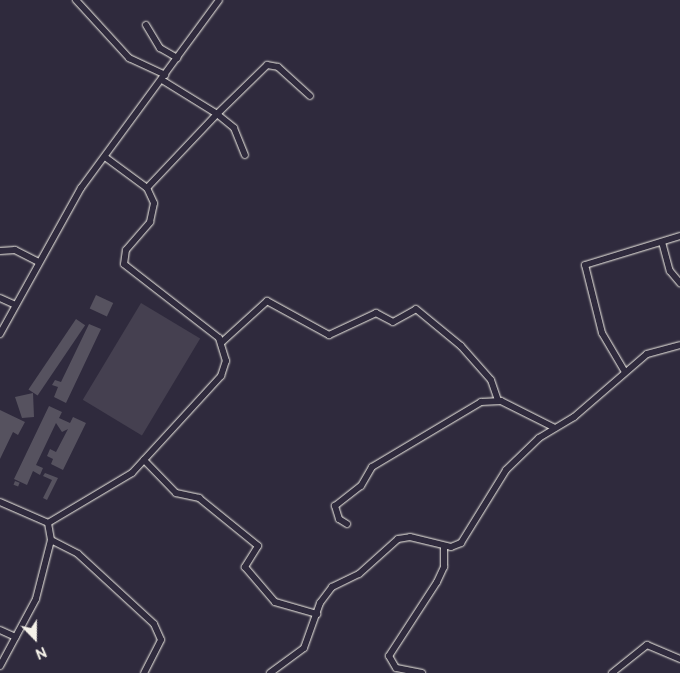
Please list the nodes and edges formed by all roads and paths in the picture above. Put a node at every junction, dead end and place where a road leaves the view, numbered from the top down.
1 (76, 0) edge
2 (219, 0) edge
3 (146, 25) dead end
4 (177, 58) junction
5 (163, 78) junction
6 (310, 96) dead end
7 (216, 114) junction
8 (244, 155) dead end
9 (105, 157) junction
10 (147, 188) junction
11 (680, 236) edge
12 (662, 242) junction
13 (0, 252) edge
14 (39, 262) junction
15 (680, 283) edge
16 (0, 298) edge
17 (16, 305) junction
18 (0, 334) edge
19 (222, 342) junction
20 (680, 345) edge
21 (625, 372) junction
22 (498, 400) junction
23 (555, 428) junction
24 (144, 460) junction
25 (0, 502) edge
26 (48, 523) junction
27 (346, 524) dead end
28 (51, 540) junction
29 (444, 546) junction
30 (317, 614) junction
31 (0, 630) edge
32 (16, 637) junction
33 (680, 660) edge
34 (0, 666) edge
35 (144, 673) edge
36 (270, 673) edge
37 (422, 673) edge
38 (612, 673) edge

1 - 5 street
2 - 4 street
3 - 4 street
4 - 5 street
5 - 7 street
5 - 9 street
6 - 7 street
7 - 8 street
7 - 10 street
9 - 10 street
9 - 14 street
10 - 19 street
11 - 12 street
12 - 15 street
12 - 21 street
13 - 14 street
14 - 17 street
16 - 17 street
17 - 18 street
19 - 22 street
19 - 24 street
20 - 21 street
21 - 23 street
22 - 23 street
22 - 27 street
23 - 29 street
24 - 26 street
24 - 30 street
25 - 26 street
26 - 28 street
28 - 32 street
28 - 35 street
29 - 30 street
29 - 37 street
30 - 36 street
31 - 32 street
32 - 34 street
33 - 38 street

